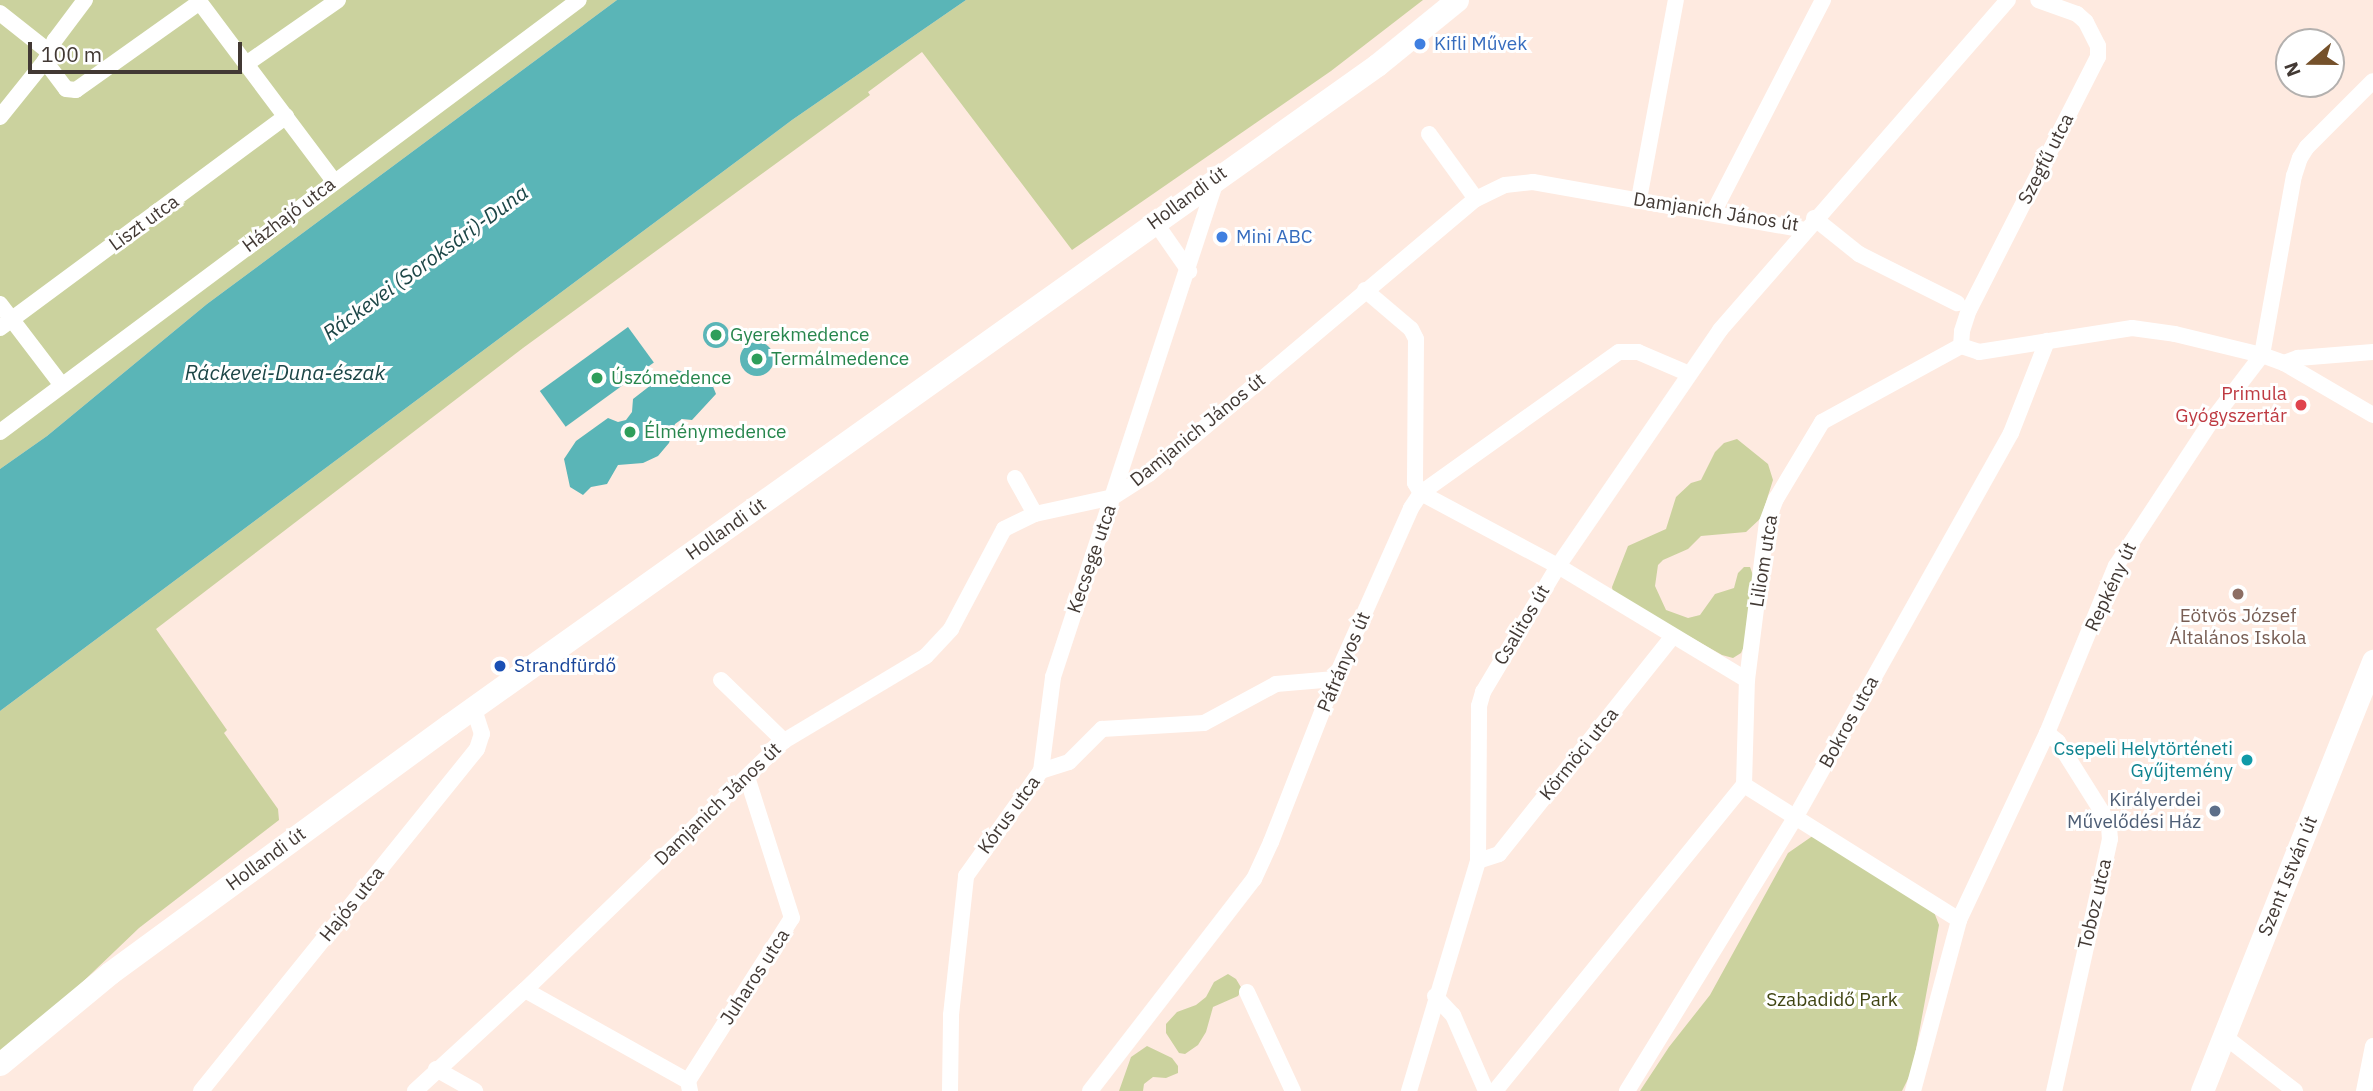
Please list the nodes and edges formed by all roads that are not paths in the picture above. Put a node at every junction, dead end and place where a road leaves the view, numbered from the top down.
1 (85, 0) edge
2 (338, 0) edge
3 (579, 0) edge
4 (1457, 0) edge
5 (1676, 0) edge
6 (1823, 0) edge
7 (2008, 0) edge
8 (2038, 0) edge
9 (199, 1) edge
10 (561, 6) edge
11 (0, 13) edge
12 (46, 56) junction
13 (246, 64) junction
14 (2373, 80) edge
15 (286, 116) junction
16 (0, 117) edge
17 (1429, 134) dead end
18 (1218, 176) junction
19 (333, 180) junction
20 (1476, 199) junction
21 (1639, 200) junction
22 (1713, 213) junction
23 (1155, 222) junction
24 (1809, 224) junction
25 (1189, 271) junction
26 (1365, 290) junction
27 (1957, 303) dead end
28 (0, 304) edge
29 (6, 324) edge
30 (2047, 341) junction
31 (1961, 346) junction
32 (2373, 352) edge
33 (2262, 355) junction
34 (2284, 363) junction
35 (1687, 373) junction
36 (61, 384) junction
37 (2373, 415) edge
38 (0, 432) edge
39 (1015, 478) dead end
40 (1421, 493) junction
41 (1113, 497) junction
42 (1035, 514) junction
43 (1558, 566) junction
44 (1672, 637) junction
45 (2373, 661) edge
46 (1335, 679) junction
47 (721, 680) dead end
48 (1747, 680) junction
49 (474, 709) junction
50 (2047, 733) junction
51 (784, 741) junction
52 (1041, 771) junction
53 (747, 776) junction
54 (1744, 785) junction
55 (1795, 818) junction
56 (1478, 861) junction
57 (1959, 920) junction
58 (525, 990) junction
59 (1247, 992) dead end
60 (1435, 996) junction
61 (2224, 1036) junction
62 (2373, 1046) edge
63 (0, 1064) edge
64 (436, 1069) junction
65 (689, 1086) edge
66 (201, 1091) edge
67 (415, 1091) edge
68 (475, 1091) edge
69 (950, 1091) edge
70 (1090, 1091) edge
71 (1293, 1091) edge
72 (1409, 1091) edge
73 (1486, 1091) edge
74 (1495, 1091) edge
75 (1628, 1091) edge
76 (1913, 1091) edge
77 (2054, 1091) edge
78 (2202, 1091) edge
79 (2295, 1091) edge
80 (2364, 1091) edge

1 - 12 street
2 - 13 street
3 - 10 street, Házhajó utca
4 - 18 street, Hollandi út
5 - 21 street
6 - 22 street
7 - 24 street, Damjanich János út
8 - 31 street, Szegfű utca
9 - 12 street
9 - 13 street
10 - 19 street, Házhajó utca
11 - 12 street
12 - 16 street
13 - 15 street
14 - 33 street, Repkény út
15 - 19 street
15 - 29 street, Liszt utca
17 - 20 street
18 - 23 street, Hollandi út
18 - 25 street, Kecsege utca
19 - 36 street, Házhajó utca
20 - 21 street, Damjanich János út
20 - 26 street, Damjanich János út
21 - 22 street, Damjanich János út
22 - 24 street, Damjanich János út
23 - 25 street
23 - 49 street, Hollandi út
24 - 27 street
24 - 35 street, Csalitos út
25 - 41 street, Kecsege utca
26 - 40 street
26 - 41 street, Damjanich János út
28 - 29 street
29 - 36 street
30 - 31 street
30 - 33 street
30 - 55 street, Bokros utca
31 - 48 street, Liliom utca
32 - 34 street
33 - 34 street
33 - 50 street, Repkény út
34 - 37 street
35 - 40 street, Páfrányos út
35 - 43 street, Csalitos út
36 - 38 street, Házhajó utca
39 - 42 street
40 - 43 street
40 - 46 street, Páfrányos út
41 - 42 street, Damjanich János út
41 - 52 street, Kecsege utca
42 - 51 street, Damjanich János út
43 - 44 street
43 - 56 street, Csalitos út
44 - 48 street
44 - 56 street, Körmöci utca
45 - 61 street, Szent István út
46 - 52 street, Kórus utca
46 - 70 street, Páfrányos út
47 - 51 street
48 - 54 street, Liliom utca
49 - 63 street, Hollandi út
49 - 66 street, Hajós utca
50 - 57 street, Repkény út
50 - 77 street, Toboz utca
51 - 53 street, Damjanich János út
52 - 69 street, Kórus utca
53 - 58 street, Damjanich János út
53 - 65 street, Juharos utca
54 - 55 street
54 - 74 street
55 - 57 street
55 - 75 street, Bokros utca
56 - 60 street, Csalitos út
57 - 76 street, Repkény út
58 - 64 street, Damjanich János út
58 - 65 street
59 - 71 street
60 - 72 street, Csalitos út
60 - 73 street
61 - 78 street, Szent István út
61 - 79 street
62 - 80 street
64 - 67 street, Damjanich János út
64 - 68 street

